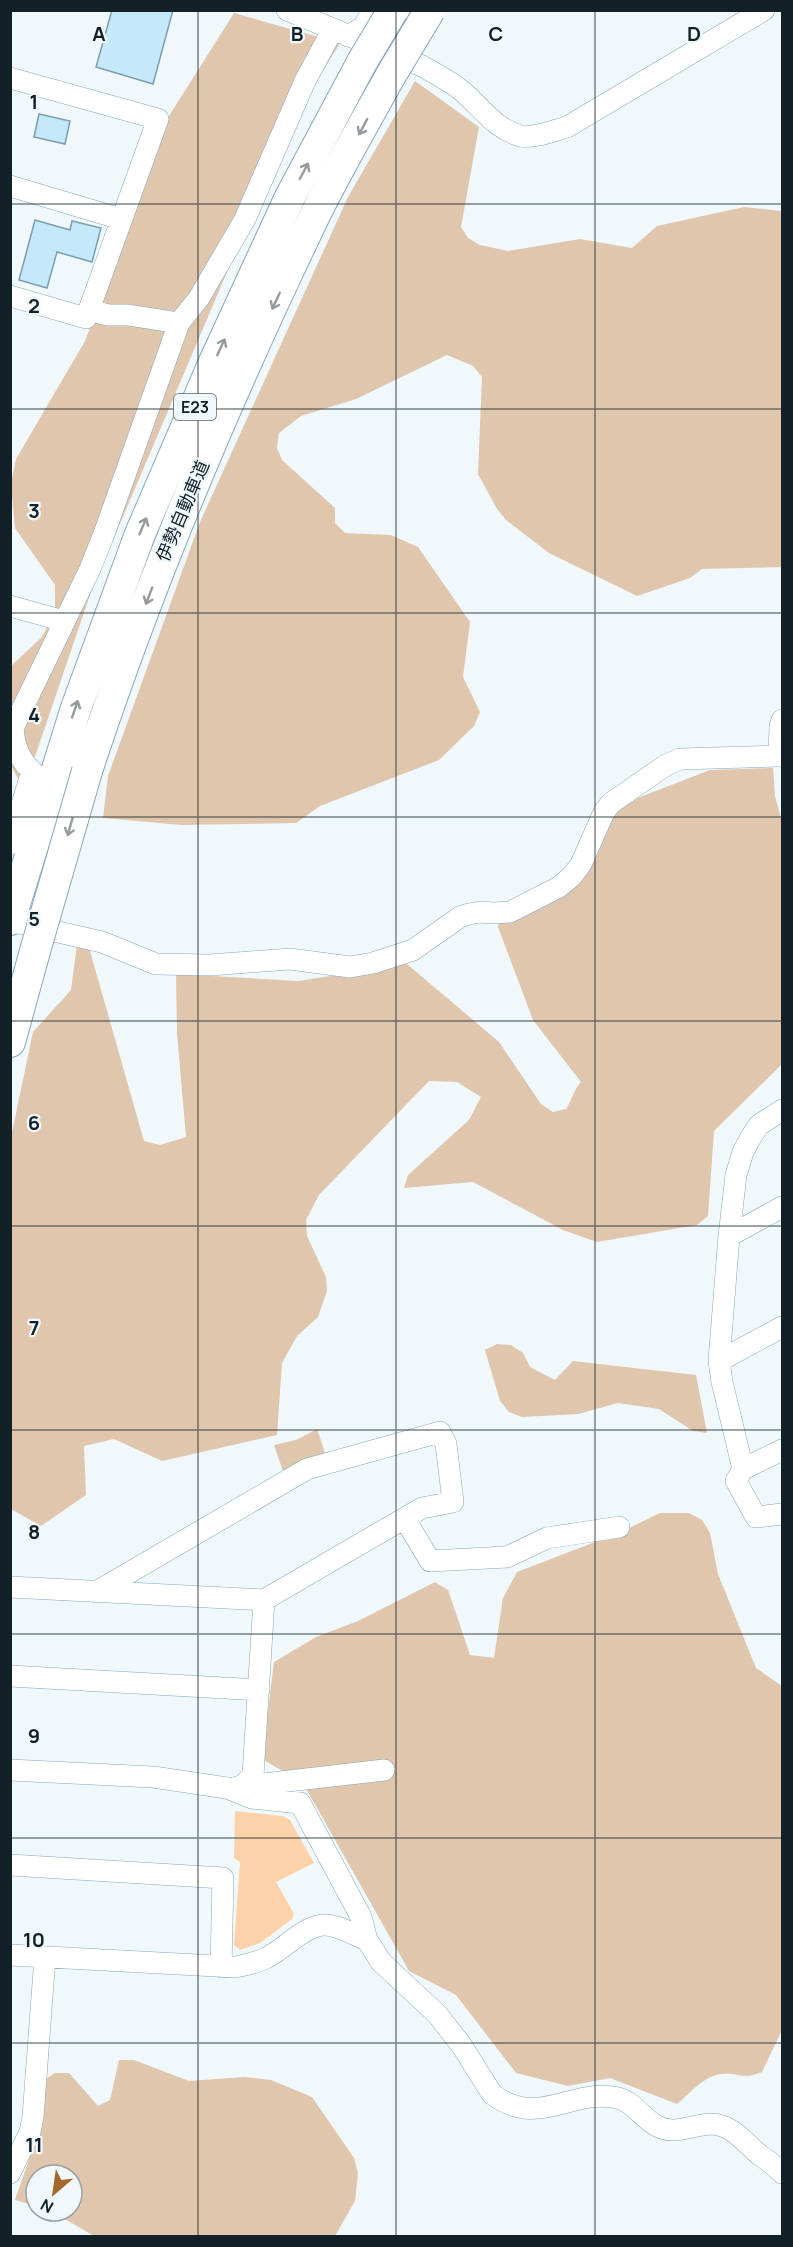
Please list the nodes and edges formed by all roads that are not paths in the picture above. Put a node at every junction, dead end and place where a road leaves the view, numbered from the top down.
1 (287, 10) edge
2 (373, 10) edge
3 (393, 10) edge
4 (430, 10) edge
5 (764, 10) edge
6 (340, 32) junction
7 (10, 78) edge
8 (10, 186) edge
9 (121, 219) junction
10 (10, 296) edge
11 (89, 310) junction
12 (179, 323) junction
13 (10, 606) edge
14 (64, 621) junction
15 (783, 720) edge
16 (781, 762) edge
17 (10, 844) edge
18 (10, 921) edge
19 (10, 1042) edge
20 (783, 1110) edge
21 (783, 1207) edge
22 (729, 1236) junction
23 (783, 1327) edge
24 (719, 1361) junction
25 (783, 1450) edge
26 (742, 1469) junction
27 (783, 1514) edge
28 (405, 1519) junction
29 (619, 1527) dead end
30 (10, 1587) edge
31 (96, 1592) junction
32 (264, 1600) junction
33 (10, 1676) edge
34 (259, 1690) junction
35 (10, 1770) edge
36 (384, 1770) dead end
37 (234, 1788) junction
38 (10, 1865) edge
39 (367, 1940) junction
40 (10, 1955) edge
41 (45, 1957) junction
42 (221, 1967) junction
43 (10, 2173) edge
44 (783, 2173) edge

1 - 6 street
2 - 6 street
18 -> 3 highway, 伊勢自動車道 / E23, bridge
4 -> 19 highway, 伊勢自動車道 / E23, bridge
5 - 6 street
6 - 12 street
7 - 9 street
8 - 9 street
9 - 11 street
10 - 11 street
11 - 12 street
12 - 14 street
13 - 14 street
14 - 17 street
15 - 16 street
16 - 18 street
20 - 22 street
21 - 22 street
22 - 24 street
23 - 24 street
24 - 26 street
25 - 26 street
26 - 27 street
28 - 29 street
28 - 31 street
28 - 32 street
30 - 31 street
31 - 32 street
32 - 34 street
33 - 34 street
34 - 37 street
35 - 37 street
36 - 37 street
37 - 39 street
38 - 42 street
39 - 42 street
39 - 44 street
40 - 41 street
41 - 42 street
41 - 43 street

